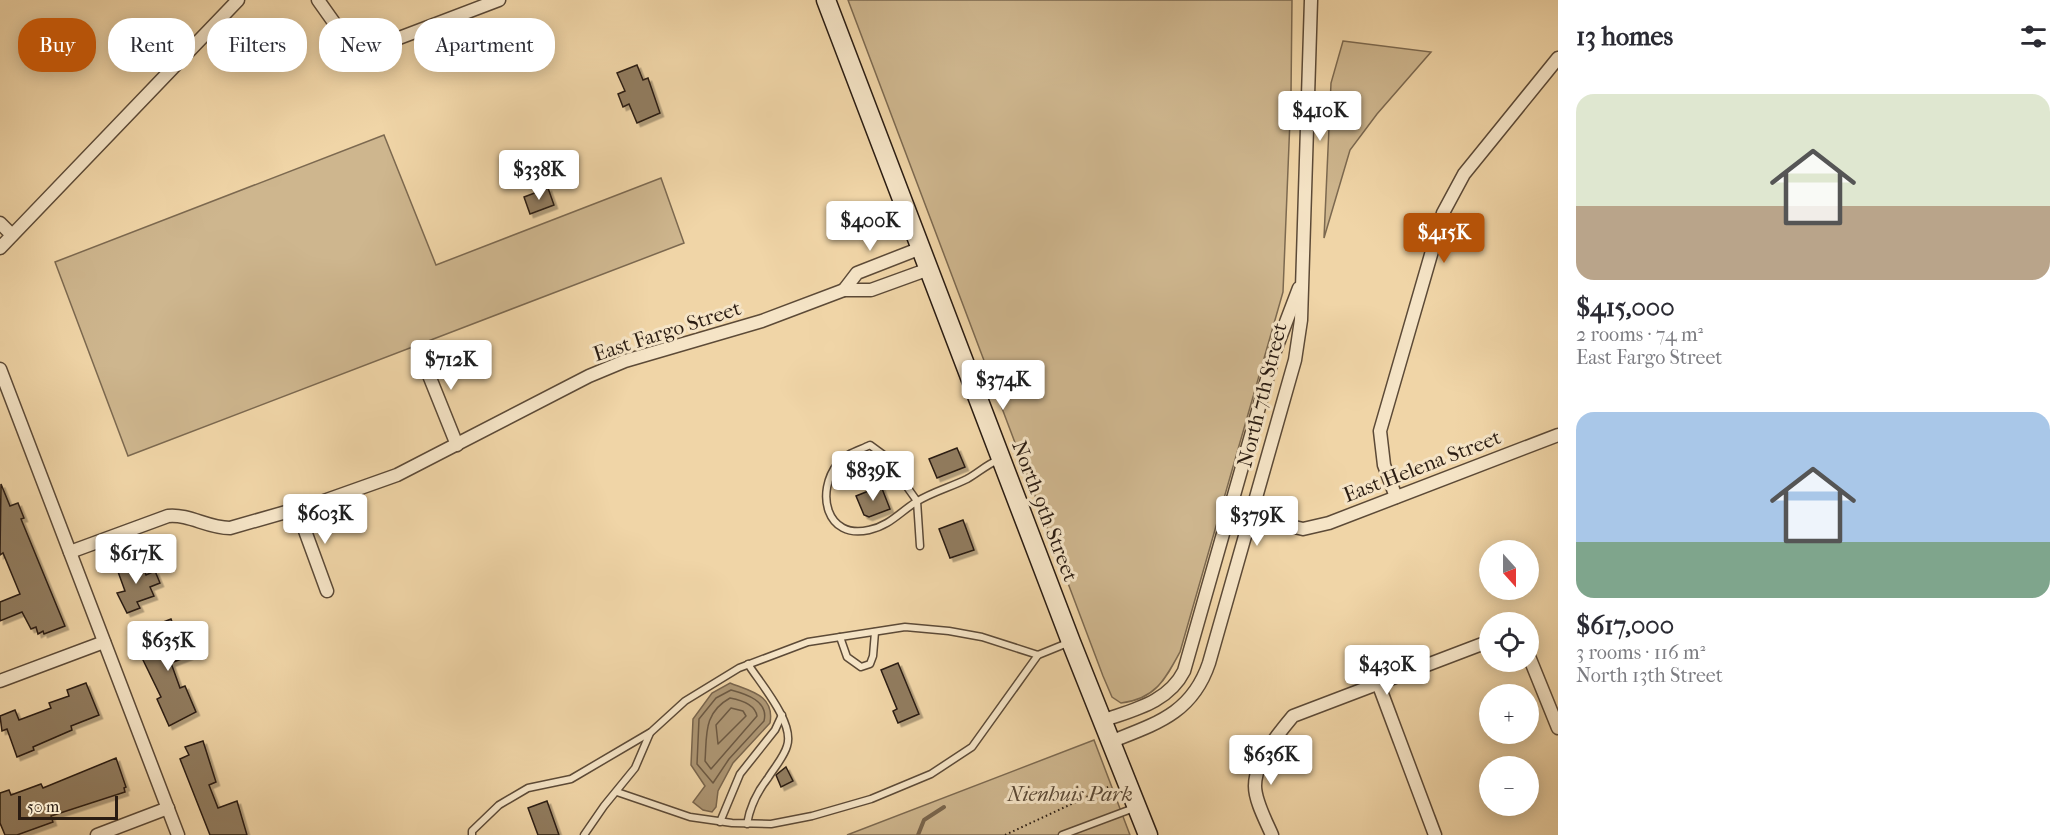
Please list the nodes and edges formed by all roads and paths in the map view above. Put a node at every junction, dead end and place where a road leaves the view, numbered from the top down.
1 (238, 0) edge
2 (318, 0) edge
3 (499, 0) edge
4 (826, 0) edge
5 (1311, 0) edge
6 (1558, 58) edge
7 (0, 223) edge
8 (12, 235) junction
9 (0, 248) edge
10 (921, 248) junction
11 (929, 269) junction
12 (1300, 284) junction
13 (844, 290) junction
14 (418, 348) dead end
15 (0, 369) edge
16 (1558, 435) edge
17 (457, 445) junction
18 (1002, 458) junction
19 (1396, 497) junction
20 (917, 501) junction
21 (297, 509) junction
22 (1229, 512) junction
23 (1250, 518) junction
24 (920, 546) dead end
25 (70, 552) junction
26 (327, 591) dead end
27 (875, 632) junction
28 (840, 637) junction
29 (104, 642) junction
30 (1071, 642) junction
31 (1479, 645) edge
32 (1038, 655) junction
33 (748, 664) junction
34 (1535, 672) edge
35 (0, 681) edge
36 (1378, 683) junction
37 (782, 715) junction
38 (1102, 721) junction
39 (1558, 728) edge
40 (651, 732) junction
41 (1110, 742) junction
42 (1108, 787) dead end
43 (617, 792) junction
44 (1136, 807) junction
45 (168, 808) junction
46 (720, 822) junction
47 (747, 824) junction
48 (97, 835) edge
49 (178, 835) edge
50 (472, 835) edge
51 (584, 835) edge
52 (1005, 835) edge
53 (1062, 835) edge
54 (1148, 835) edge
55 (1272, 835) edge
56 (1435, 835) edge

1 - 8 street
2 - 3 street
4 - 10 main road, North 9th Street
5 - 12 street, North 7th Street
6 - 19 street
7 - 8 street
8 - 9 street
10 - 11 main road, North 9th Street
10 - 13 street, East Fargo Street
11 - 13 street, East Fargo Street
11 - 18 main road, North 9th Street
12 - 22 street, North 7th Street
12 - 23 street, North 7th Street
13 - 17 street, East Fargo Street
14 - 17 street
15 - 25 street
16 - 19 street, East Helena Street
17 - 21 street, East Fargo Street
18 - 20 lane
18 - 30 main road, North 9th Street
19 - 23 street, East Helena Street
20 - 20 lane
20 - 24 lane
21 - 25 street, East Fargo Street
21 - 26 street
22 - 23 street, East Helena Street
22 - 38 street, North 7th Street
23 - 41 street, North 7th Street
25 - 29 street
27 - 28 lane
27 - 28 lane
27 - 32 lane
28 - 33 lane
29 - 35 street
29 - 45 street
30 - 32 lane
30 - 38 main road, North 9th Street
31 - 36 street
32 - 47 lane
33 - 37 lane
33 - 40 lane
34 - 39 street
36 - 55 street
36 - 56 street
37 - 46 lane
37 - 47 lane
38 - 41 main road, North 9th Street
40 - 43 lane
40 - 50 lane
41 - 44 main road, North 9th Street
42 - 52 path
43 - 46 lane
43 - 51 lane
44 - 53 lane
44 - 54 main road, North 9th Street
45 - 48 street
45 - 49 street
46 - 47 lane

